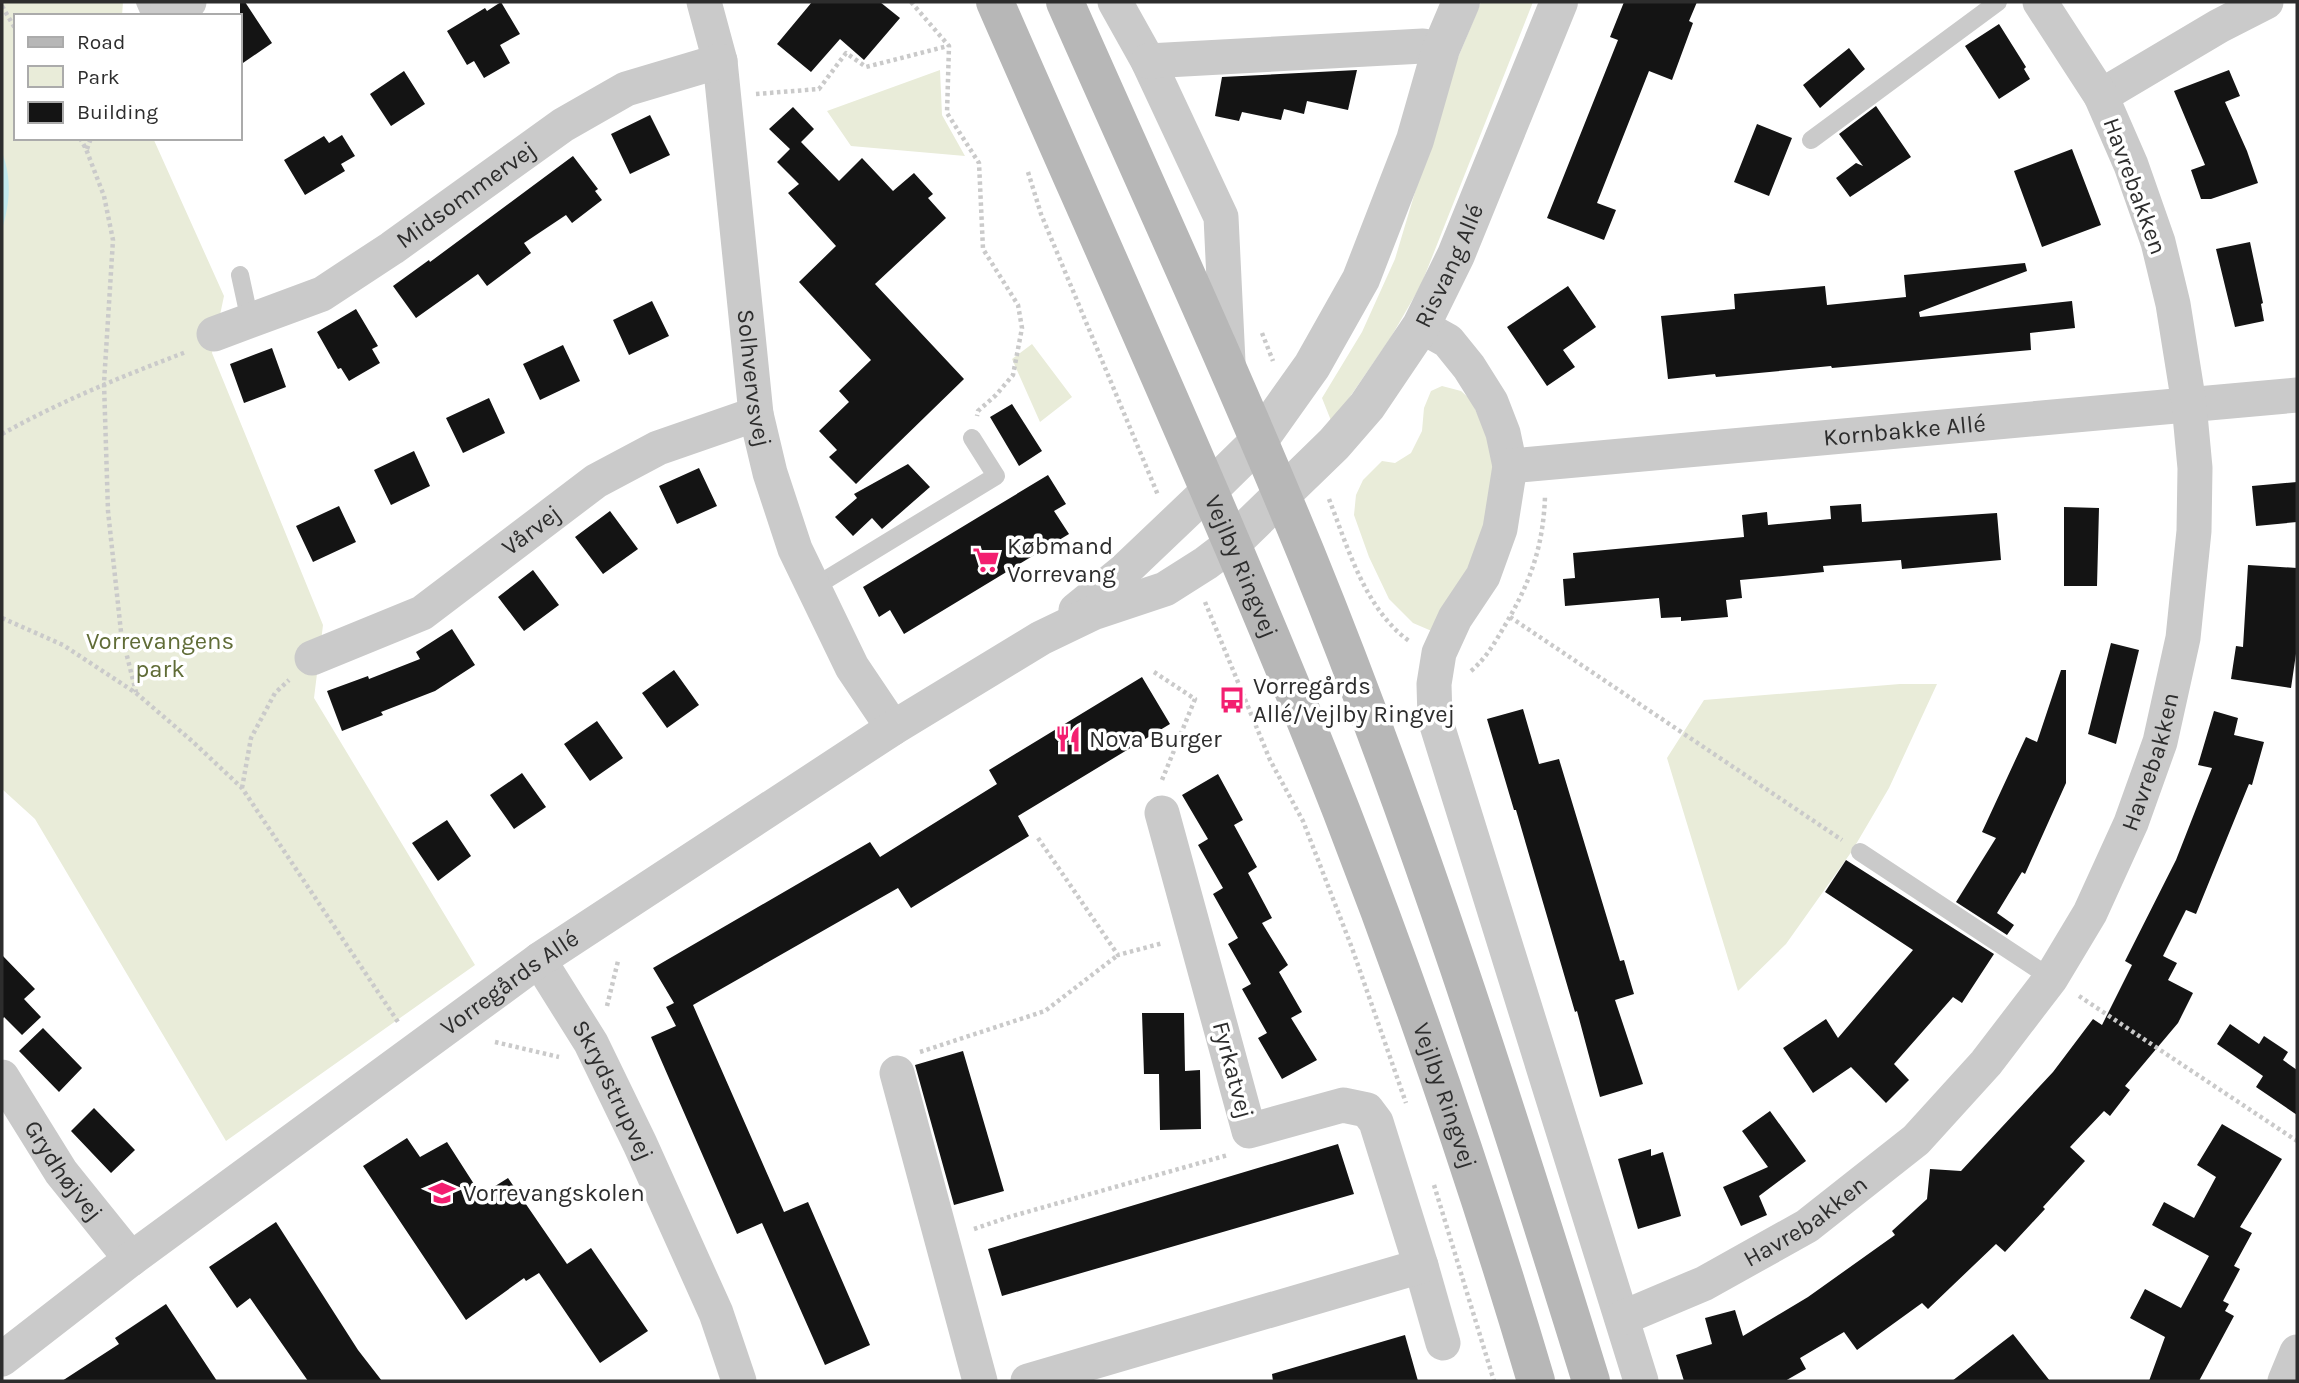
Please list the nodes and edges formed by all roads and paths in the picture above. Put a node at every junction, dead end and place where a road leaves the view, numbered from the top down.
1 (189, 2) edge
2 (704, 2) edge
3 (911, 2) edge
4 (995, 2) edge
5 (1065, 2) edge
6 (1115, 2) edge
7 (1461, 2) edge
8 (1559, 2) edge
9 (1998, 2) edge
10 (2040, 2) edge
11 (2266, 2) edge
12 (2, 6) edge
13 (168, 14) edge
14 (14, 27) edge
15 (949, 46) junction
16 (1441, 49) junction
17 (720, 61) junction
18 (1149, 61) junction
19 (2101, 96) junction
20 (723, 97) junction
21 (81, 140) edge
22 (90, 140) edge
23 (1811, 140) dead end
24 (86, 149) junction
25 (1025, 163) dead end
26 (240, 275) dead end
27 (250, 321) junction
28 (1422, 326) junction
29 (214, 334) joint
30 (1229, 374) junction
31 (104, 383) junction
32 (2297, 395) edge
33 (2189, 404) junction
34 (756, 414) junction
35 (2, 434) edge
36 (972, 438) joint
37 (1258, 442) junction
38 (1510, 466) junction
39 (1326, 490) dead end
40 (1208, 491) junction
41 (1282, 496) junction
42 (1171, 526) junction
43 (1231, 544) junction
44 (1193, 572) junction
45 (814, 587) junction
46 (1510, 617) dead end
47 (2, 618) edge
48 (1041, 638) junction
49 (1439, 653) junction
50 (312, 658) joint
51 (1154, 671) dead end
52 (136, 693) junction
53 (893, 728) junction
54 (242, 788) junction
55 (1162, 813) joint
56 (1038, 838) dead end
57 (1860, 852) joint
58 (1196, 935) junction
59 (1118, 955) junction
60 (540, 960) junction
61 (2051, 978) junction
62 (398, 1022) dead end
63 (897, 1073) joint
64 (2, 1077) edge
65 (1409, 1111) dead end
66 (1249, 1131) junction
67 (2297, 1141) edge
68 (1434, 1184) dead end
69 (1009, 1217) dead end
70 (131, 1259) junction
71 (1421, 1266) junction
72 (1622, 1318) junction
73 (1443, 1343) dead end
74 (2297, 1352) edge
75 (2, 1359) edge
76 (739, 1381) edge
77 (980, 1381) edge
78 (1028, 1381) edge
79 (1494, 1381) edge
80 (1536, 1381) edge
81 (1591, 1381) edge
82 (1641, 1381) edge
83 (2285, 1381) edge

1 - 13 street
2 - 17 street, Solhvervsvej
3 - 15 path
4 - 40 main road, Vejlby Ringvej
5 - 30 main road, Vejlby Ringvej
6 - 18 street, Vejlby Ringvej
7 - 16 street
8 - 28 street, Risvang Allé
9 - 23 lane
10 - 19 street, Havrebakken
11 - 19 street
12 - 14 path
15 - 20 path
15 - 36 path
16 - 18 street
16 - 37 street
17 - 20 street, Solhvervsvej
17 - 27 street, Midsommervej
18 - 30 street, Vejlby Ringvej
19 - 33 street, Havrebakken
20 - 34 street, Solhvervsvej
21 - 24 path
22 - 24 path
24 - 31 path
25 - 42 path
26 - 27 lane
27 - 29 street, Midsommervej
28 - 38 street
28 - 41 street, Risvang Allé
29 - 31 path
30 - 37 main road, Vejlby Ringvej
31 - 35 path
31 - 52 path
32 - 33 street, Kornbakke Allé
33 - 38 street, Kornbakke Allé
33 - 61 street, Havrebakken
34 - 45 street, Solhvervsvej
34 - 50 street, Vårvej
36 - 45 lane
37 - 40 street
37 - 41 main road, Vejlby Ringvej
38 - 49 street
39 - 49 path
40 - 42 street, Vorregårds Allé
40 - 43 main road, Vejlby Ringvej
41 - 43 street, Risvang Allé
41 - 81 main road, Vejlby Ringvej
42 - 48 street, Vorregårds Allé
43 - 44 street, Vorregårds Allé
43 - 80 main road, Vejlby Ringvej
44 - 48 street, Vorregårds Allé
44 - 65 path
45 - 53 street, Solhvervsvej
46 - 57 path
47 - 52 path
48 - 53 street, Vorregårds Allé
49 - 72 street
50 - 54 path
51 - 55 path
52 - 54 path
53 - 60 street, Vorregårds Allé
54 - 62 path
55 - 58 street, Fyrkatvej
56 - 59 path
57 - 61 lane
58 - 59 path
58 - 66 street, Fyrkatvej
59 - 63 path
60 - 70 street, Vorregårds Allé
60 - 76 street, Skrydstrupvej
61 - 67 path
61 - 72 street, Havrebakken
63 - 77 street
64 - 70 street, Grydhøjvej
66 - 69 path
66 - 71 street, Fyrkatvej
68 - 79 path
70 - 75 street, Vorregårds Allé
71 - 73 street, Fyrkatvej
71 - 78 street
72 - 82 street
74 - 83 street

